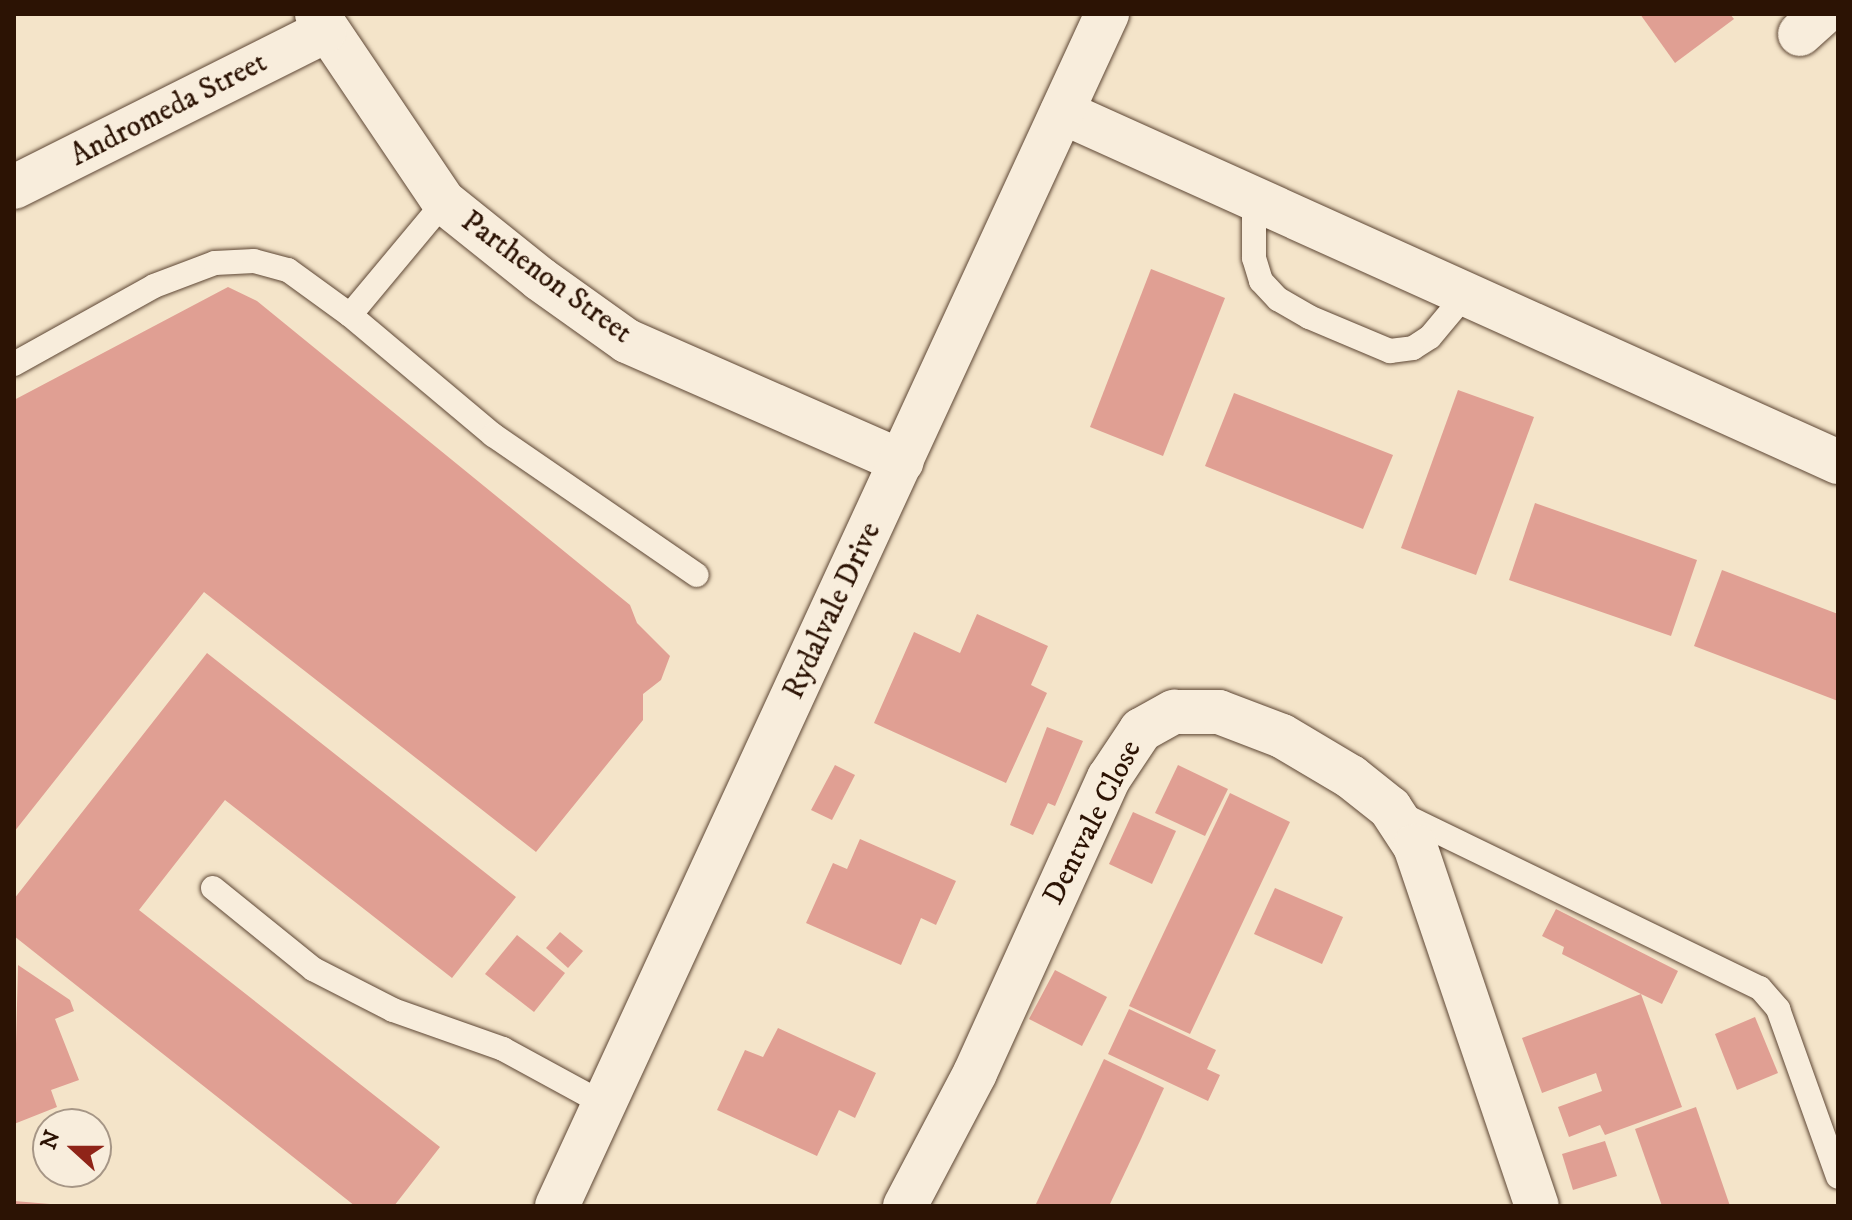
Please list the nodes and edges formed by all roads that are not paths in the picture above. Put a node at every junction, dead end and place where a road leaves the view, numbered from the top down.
1 (1107, 14) edge
2 (321, 23) edge
3 (1062, 112) junction
4 (14, 187) edge
5 (1254, 196) junction
6 (444, 202) junction
7 (1466, 294) junction
8 (350, 315) junction
9 (14, 364) edge
10 (902, 462) junction
11 (1838, 462) edge
12 (697, 575) dead end
13 (1390, 808) junction
14 (213, 888) dead end
15 (604, 1104) junction
16 (1838, 1177) edge
17 (557, 1206) edge
18 (905, 1206) edge
19 (1537, 1206) edge

1 - 3 street, Rydalvale Drive
2 - 4 street, Andromeda Street
2 - 6 street, Parthenon Street
3 - 5 street
3 - 10 street, Rydalvale Drive
5 - 7 street
5 - 7 lane
6 - 8 lane
6 - 10 street, Parthenon Street
7 - 11 street
8 - 9 lane
8 - 12 lane
10 - 15 street, Rydalvale Drive
13 - 16 lane
13 - 18 street, Dentvale Close
13 - 19 street, Dentvale Close
14 - 15 lane
15 - 17 street, Rydalvale Drive

